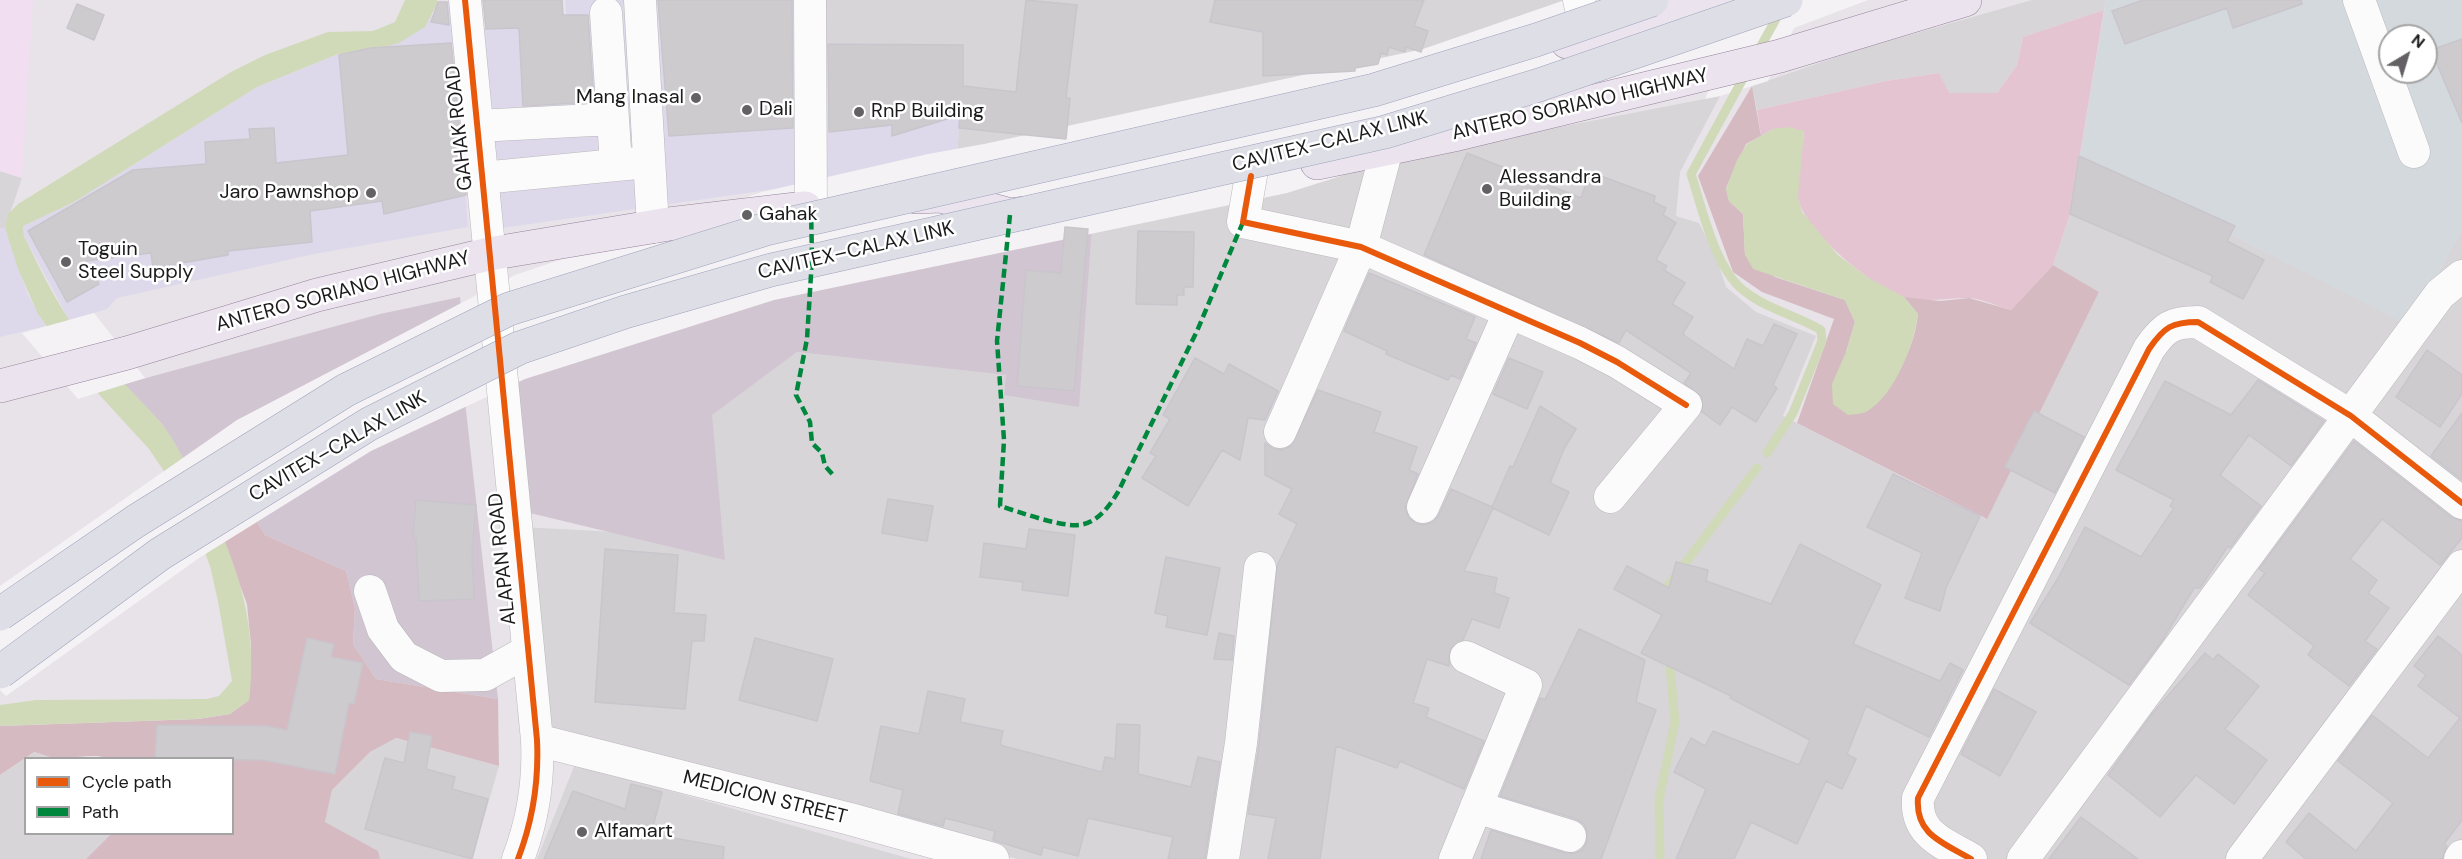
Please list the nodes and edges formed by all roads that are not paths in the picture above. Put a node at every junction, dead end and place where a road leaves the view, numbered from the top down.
1 (465, 0) edge
2 (640, 0) edge
3 (810, 0) edge
4 (1580, 0) edge
5 (1652, 0) edge
6 (1731, 0) edge
7 (1786, 0) edge
8 (1965, 0) edge
9 (2359, 0) edge
10 (606, 13) dead end
11 (1587, 38) junction
12 (612, 120) junction
13 (477, 126) junction
14 (1387, 149) junction
15 (2414, 152) dead end
16 (649, 162) junction
17 (616, 165) junction
18 (1251, 176) junction
19 (482, 178) junction
20 (941, 196) junction
21 (811, 207) junction
22 (653, 227) junction
23 (1361, 247) junction
24 (489, 254) junction
25 (2462, 276) edge
26 (1509, 313) junction
27 (0, 386) edge
28 (2351, 416) junction
29 (1280, 432) dead end
30 (1610, 497) dead end
31 (2462, 503) edge
32 (1423, 507) dead end
33 (2462, 566) edge
34 (1260, 568) dead end
35 (370, 591) dead end
36 (0, 614) edge
37 (528, 651) junction
38 (1466, 657) dead end
39 (0, 672) edge
40 (537, 740) junction
41 (1476, 807) junction
42 (1570, 836) dead end
43 (518, 859) edge
44 (993, 859) edge
45 (1223, 859) edge
46 (1455, 859) edge
47 (1971, 859) edge
48 (2023, 859) edge
49 (2242, 859) edge

1 - 13 street, GAHAK ROAD
2 - 16 street
3 - 21 street
4 - 11 street
5 - 36 highway, CAVITEX–CALAX LINK, bridge
6 - 11 main road, ANTERO SORIANO HIGHWAY
7 - 39 highway, CAVITEX–CALAX LINK, bridge
8 - 14 main road, ANTERO SORIANO HIGHWAY
9 - 15 street
10 - 12 street
11 - 20 main road, ANTERO SORIANO HIGHWAY
12 - 13 street
12 - 17 street
13 - 19 street, GAHAK ROAD
14 - 18 main road, ANTERO SORIANO HIGHWAY
14 - 23 street
16 - 17 street
16 - 22 street
17 - 19 street
18 - 20 main road, ANTERO SORIANO HIGHWAY
18 - 23 street
19 - 24 street, GAHAK ROAD
20 - 21 main road, ANTERO SORIANO HIGHWAY
21 - 22 main road, ANTERO SORIANO HIGHWAY
22 - 24 main road, ANTERO SORIANO HIGHWAY
23 - 26 street
23 - 29 street
24 - 27 main road, ANTERO SORIANO HIGHWAY
24 - 37 street, ALAPAN ROAD
25 - 28 street
26 - 30 street
26 - 32 street
28 - 31 street
28 - 47 street
28 - 48 street
33 - 49 street
34 - 45 street
35 - 37 street
37 - 40 street, ALAPAN ROAD
38 - 41 street
40 - 43 street, ALAPAN ROAD
40 - 44 street, MEDICION STREET
41 - 42 street
41 - 46 street

